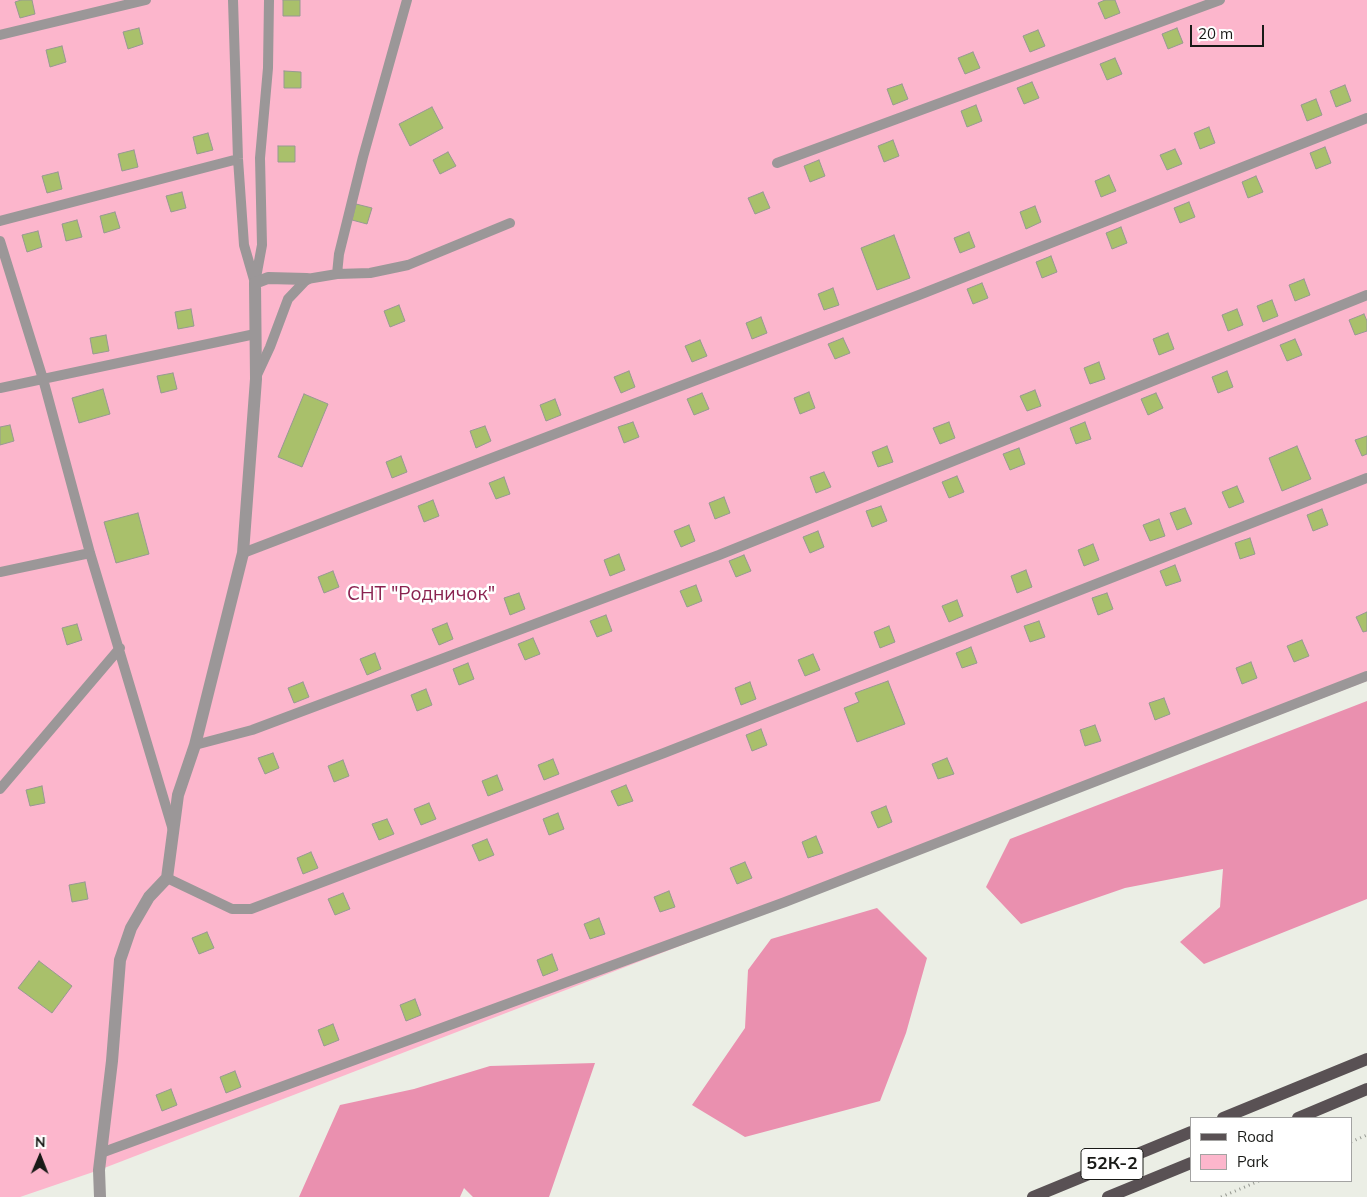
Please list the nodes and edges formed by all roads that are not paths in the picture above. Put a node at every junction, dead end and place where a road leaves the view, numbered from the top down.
1 (146, 0) edge
2 (233, 0) edge
3 (269, 0) edge
4 (407, 0) edge
5 (1220, 0) edge
6 (0, 35) edge
7 (1367, 118) edge
8 (238, 159) junction
9 (777, 163) dead end
10 (0, 221) edge
11 (510, 223) dead end
12 (0, 241) edge
13 (337, 274) junction
14 (307, 279) junction
15 (255, 283) junction
16 (1367, 295) edge
17 (255, 334) junction
18 (43, 379) junction
19 (256, 379) junction
20 (0, 388) edge
21 (1367, 478) edge
22 (90, 553) junction
23 (243, 553) junction
24 (0, 572) edge
25 (120, 648) junction
26 (1367, 676) edge
27 (195, 745) junction
28 (0, 789) edge
29 (173, 832) junction
30 (167, 878) junction
31 (1367, 1059) edge
32 (1367, 1089) edge
33 (1225, 1117) edge
34 (1300, 1117) edge
35 (1190, 1132) edge
36 (101, 1153) junction
37 (1190, 1163) edge
38 (100, 1197) edge
39 (1033, 1197) edge
40 (1108, 1197) edge

1 - 6 lane
2 - 8 lane
3 - 15 lane
4 - 13 lane
5 - 9 lane
7 - 23 lane
8 - 10 lane
8 - 15 lane
11 - 13 lane
12 - 18 lane
13 - 14 lane
14 - 15 street
14 - 19 lane
15 - 17 street
16 - 27 lane
17 - 18 lane
17 - 19 street
18 - 20 lane
18 - 22 lane
19 - 23 street
21 - 30 lane
22 - 24 lane
22 - 25 lane
23 - 27 street
25 - 28 lane
25 - 29 lane
26 - 36 lane
27 - 29 street
29 - 30 street
30 - 36 street
31 - 33 main road
32 - 34 main road
35 - 39 main road, 52К-2
36 - 38 street
37 - 40 main road, 52К-2

